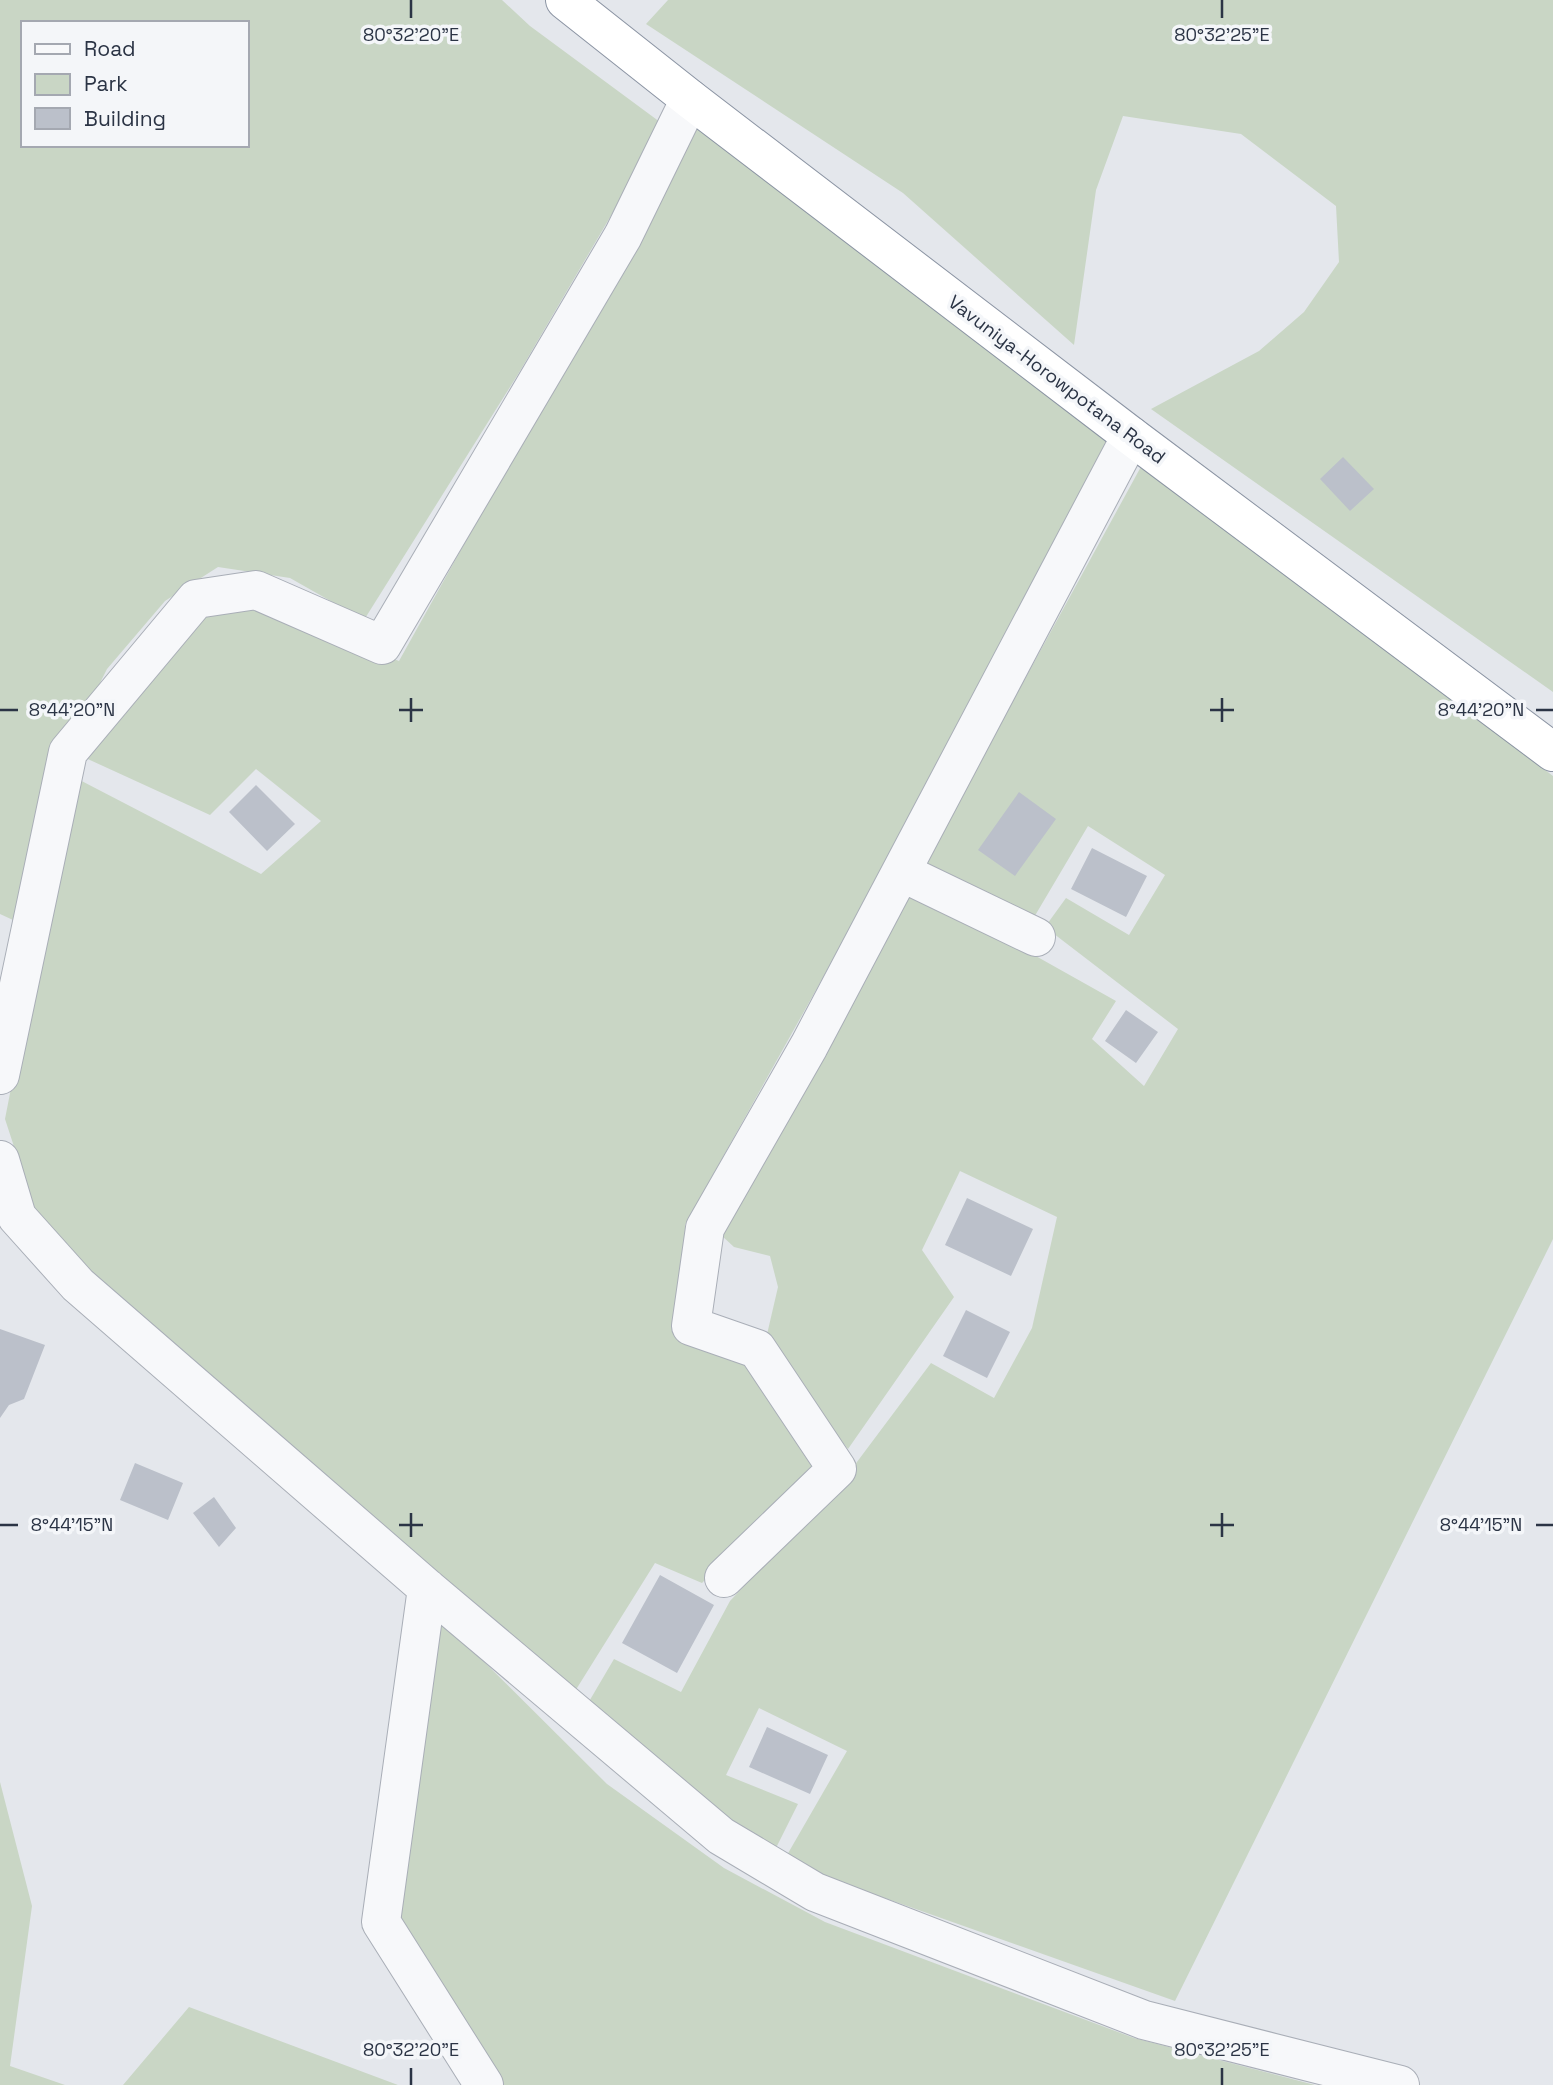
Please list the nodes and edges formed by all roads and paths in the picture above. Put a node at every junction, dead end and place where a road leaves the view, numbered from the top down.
1 (565, 0) edge
2 (690, 99) junction
3 (1131, 436) junction
4 (1553, 752) edge
5 (901, 872) junction
6 (1036, 937) dead end
7 (0, 1075) edge
8 (0, 1160) edge
9 (724, 1578) dead end
10 (427, 1588) junction
11 (484, 2085) edge
12 (1400, 2085) edge

1 - 2 highway, Vavuniya-Horowpotana Road
2 - 3 highway, Vavuniya-Horowpotana Road
2 - 7 street
3 - 4 highway, Vavuniya-Horowpotana Road
3 - 5 street
5 - 6 street
5 - 9 street
8 - 10 street
10 - 11 street
10 - 12 street

